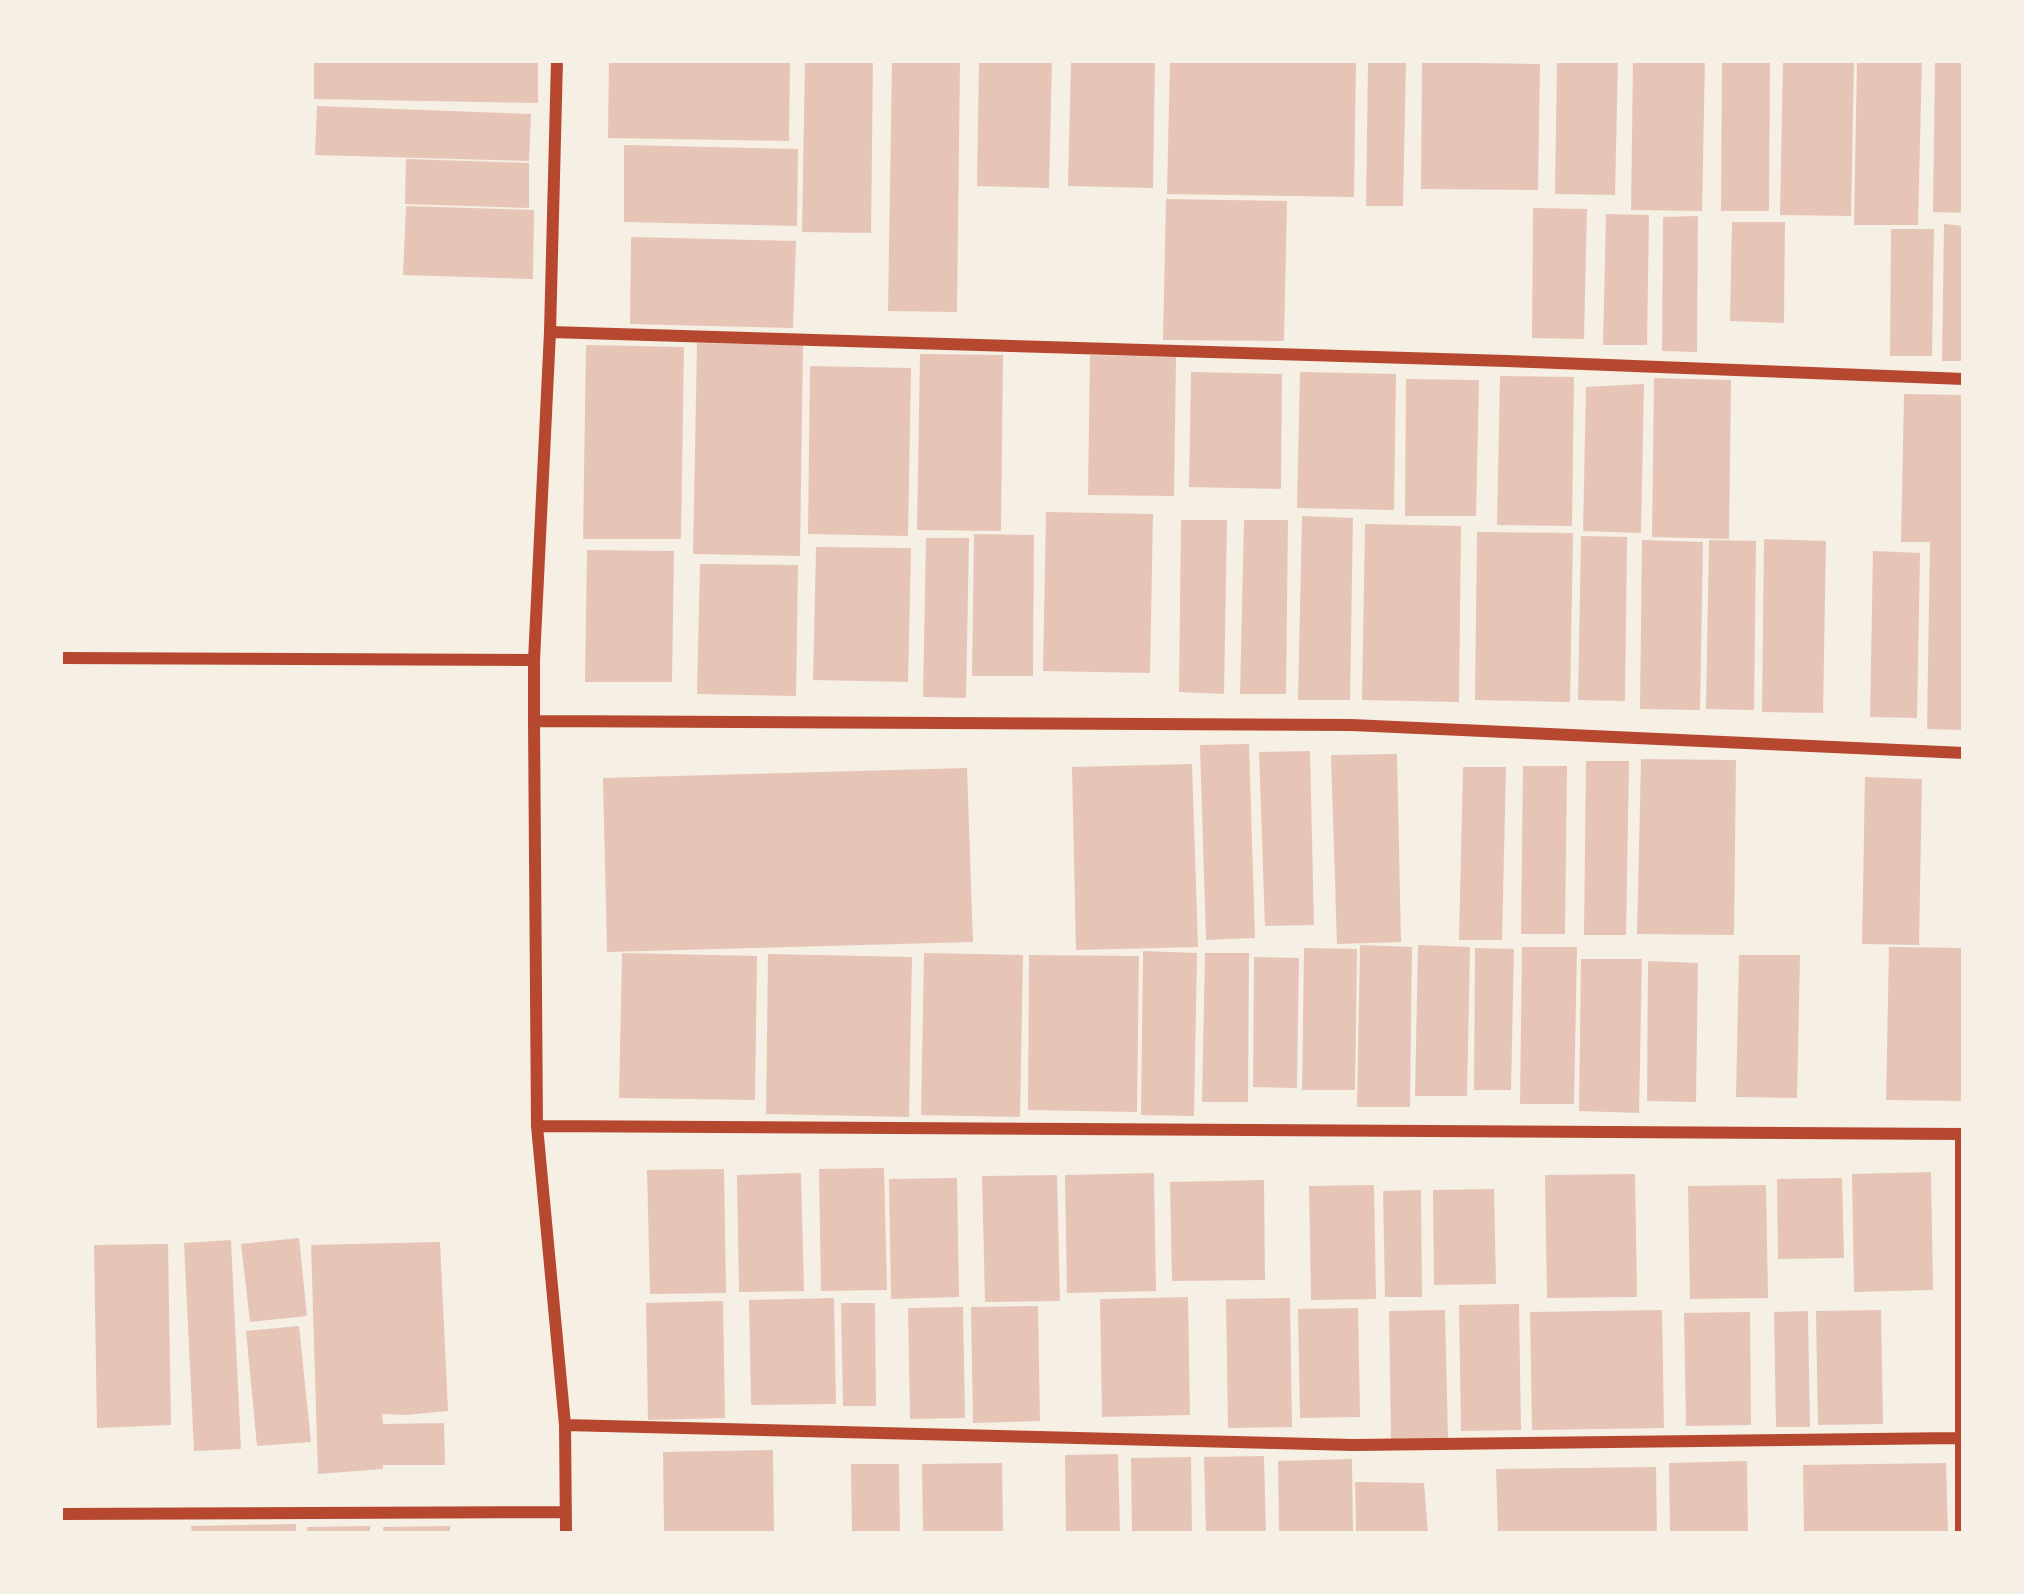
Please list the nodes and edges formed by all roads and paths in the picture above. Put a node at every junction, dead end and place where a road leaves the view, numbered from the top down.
1 (557, 60) edge
2 (550, 332) junction
3 (1964, 379) edge
4 (60, 658) edge
5 (534, 660) junction
6 (534, 721) junction
7 (1964, 753) edge
8 (537, 1126) junction
9 (1962, 1134) edge
10 (565, 1425) junction
11 (1959, 1438) junction
12 (566, 1512) junction
13 (60, 1514) edge
14 (566, 1534) edge
15 (1960, 1534) edge

1 - 2 street
2 - 3 street
2 - 5 street
4 - 5 street
5 - 6 street
6 - 7 street
6 - 8 street
8 - 9 street
8 - 10 street
9 - 11 street
10 - 11 street
10 - 12 street
11 - 15 street
12 - 13 street
12 - 14 street

